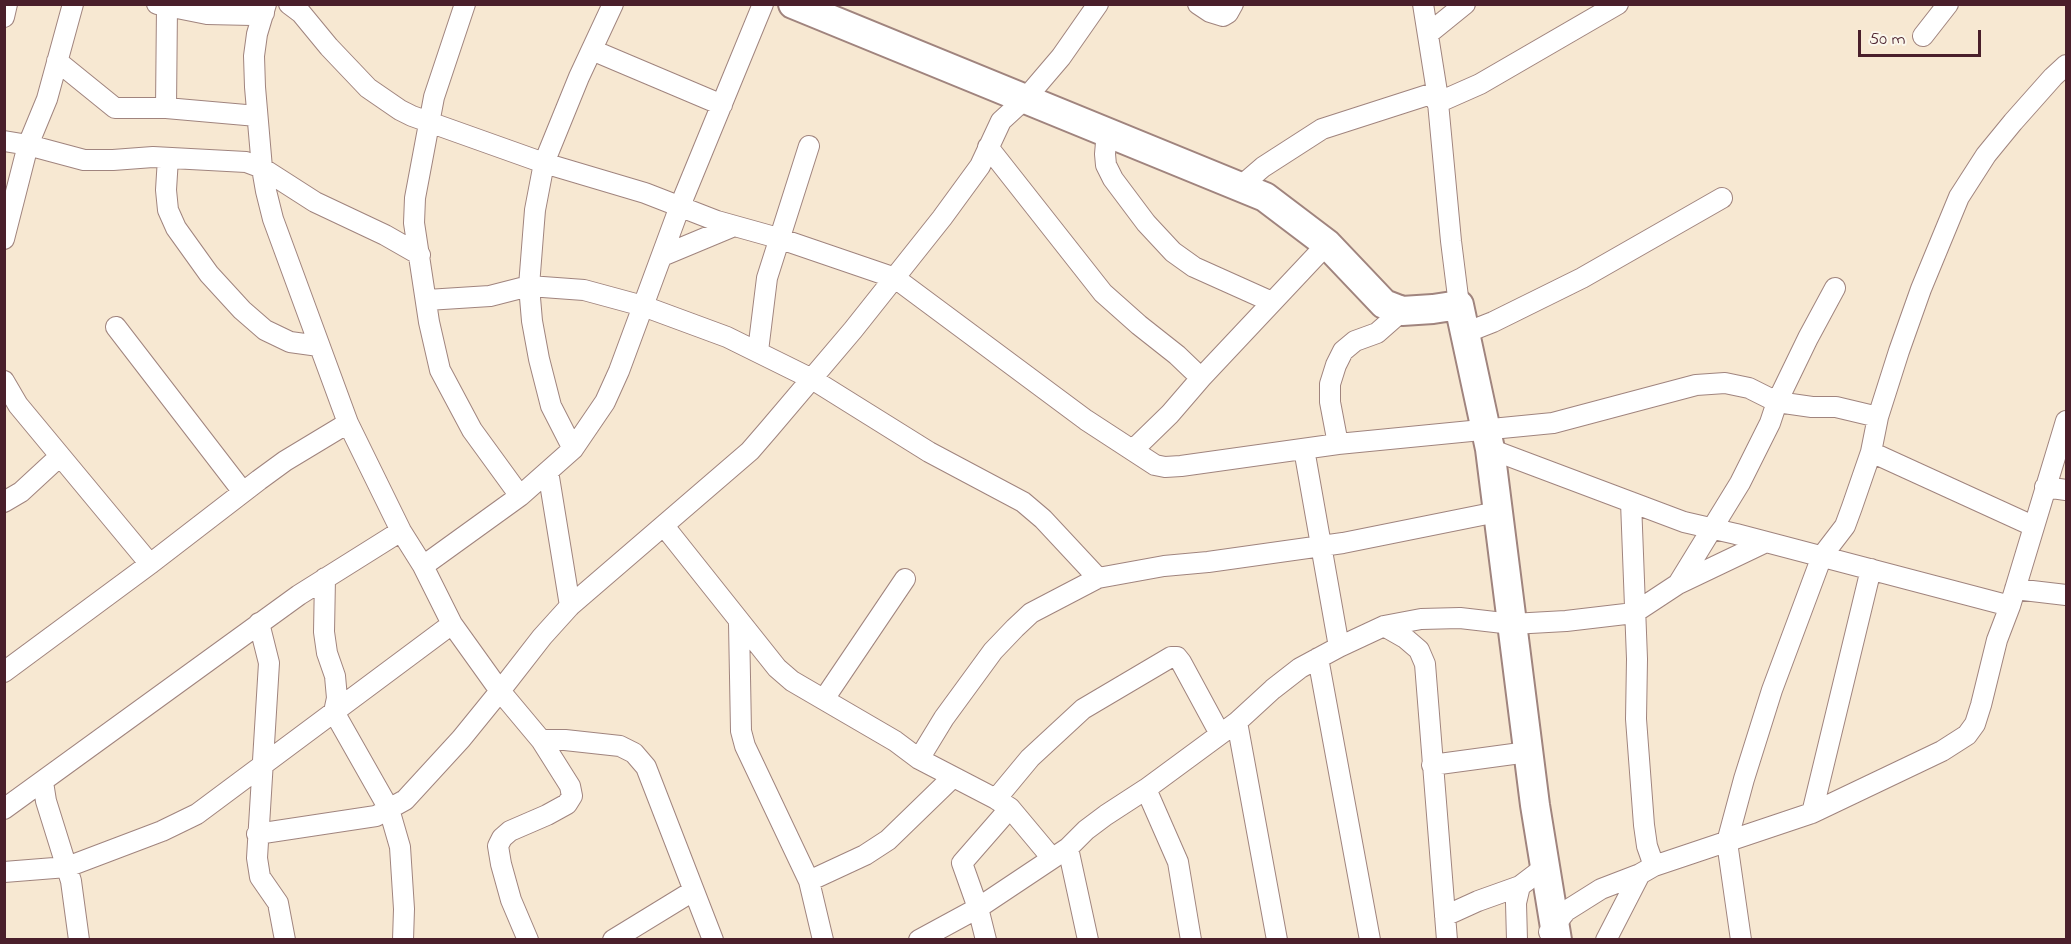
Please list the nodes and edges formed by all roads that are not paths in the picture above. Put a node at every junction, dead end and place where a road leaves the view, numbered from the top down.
1 (8, 4) edge
2 (73, 4) edge
3 (289, 4) edge
4 (465, 4) edge
5 (613, 4) edge
6 (764, 4) edge
7 (793, 4) edge
8 (1098, 4) edge
9 (1198, 4) edge
10 (1233, 4) edge
11 (1423, 4) edge
12 (1465, 4) edge
13 (1618, 4) edge
14 (1948, 4) edge
15 (162, 5) edge
16 (265, 9) edge
17 (4, 17) edge
18 (1428, 34) junction
19 (1923, 36) dead end
20 (592, 50) junction
21 (57, 61) junction
22 (2067, 65) edge
23 (1026, 98) junction
24 (1437, 98) junction
25 (722, 105) junction
26 (166, 108) junction
27 (257, 116) junction
28 (430, 123) junction
29 (1107, 131) junction
30 (4, 141) edge
31 (28, 145) junction
32 (809, 146) dead end
33 (988, 147) junction
34 (168, 158) junction
35 (544, 163) junction
36 (262, 168) junction
37 (1253, 191) junction
38 (1722, 198) dead end
39 (680, 206) junction
40 (734, 226) junction
41 (778, 238) junction
42 (4, 239) edge
43 (1327, 244) junction
44 (420, 255) junction
45 (662, 256) junction
46 (895, 278) junction
47 (529, 286) junction
48 (1835, 288) dead end
49 (427, 300) junction
50 (1272, 302) junction
51 (1459, 304) junction
52 (644, 306) junction
53 (1402, 310) junction
54 (116, 327) dead end
55 (1465, 333) junction
56 (319, 346) junction
57 (758, 351) junction
58 (1201, 378) junction
59 (812, 380) junction
60 (4, 381) edge
61 (1777, 402) junction
62 (1878, 417) junction
63 (2067, 421) edge
64 (348, 423) junction
65 (1487, 440) junction
66 (1338, 444) junction
67 (573, 449) junction
68 (1304, 449) junction
69 (1133, 450) junction
70 (1871, 452) junction
71 (60, 456) junction
72 (548, 471) junction
73 (2045, 487) junction
74 (2067, 490) edge
75 (243, 492) junction
76 (520, 496) junction
77 (4, 502) edge
78 (1631, 502) junction
79 (1497, 512) junction
80 (664, 526) junction
81 (2033, 526) junction
82 (1713, 528) junction
83 (401, 531) junction
84 (1766, 542) junction
85 (1321, 545) junction
86 (1822, 556) junction
87 (150, 564) junction
88 (423, 566) junction
89 (1871, 569) junction
90 (325, 578) junction
91 (1098, 578) junction
92 (905, 579) dead end
93 (1678, 584) junction
94 (2067, 595) edge
95 (2012, 597) junction
96 (570, 606) junction
97 (1634, 614) junction
98 (259, 623) junction
99 (739, 623) junction
100 (452, 624) junction
101 (1512, 624) junction
102 (1384, 626) junction
103 (1339, 647) junction
104 (1318, 658) junction
105 (4, 672) edge
106 (501, 691) junction
107 (824, 699) junction
108 (334, 712) junction
109 (1237, 722) junction
110 (1220, 734) junction
111 (541, 740) junction
112 (1528, 752) junction
113 (919, 759) junction
114 (263, 765) junction
115 (1432, 765) junction
116 (953, 777) junction
117 (43, 782) junction
118 (1146, 789) junction
119 (1003, 804) junction
120 (4, 809) edge
121 (389, 809) junction
122 (1812, 813) junction
123 (257, 834) junction
124 (1727, 842) junction
125 (1060, 853) junction
126 (67, 867) junction
127 (1545, 867) junction
128 (1647, 870) junction
129 (4, 872) edge
130 (809, 881) junction
131 (1520, 886) junction
132 (693, 891) junction
133 (978, 908) junction
134 (1445, 916) junction
135 (1552, 934) edge
136 (79, 939) edge
137 (285, 939) edge
138 (403, 939) edge
139 (528, 939) edge
140 (613, 939) edge
141 (713, 939) edge
142 (823, 939) edge
143 (919, 939) edge
144 (986, 939) edge
145 (1088, 939) edge
146 (1191, 939) edge
147 (1276, 939) edge
148 (1370, 939) edge
149 (1447, 939) edge
150 (1517, 939) edge
151 (1606, 939) edge
152 (1742, 939) edge

1 - 17 street
2 - 21 street
3 - 28 street
4 - 28 street
5 - 20 street
6 - 25 street
7 - 23 street
8 - 23 street
9 - 10 street
11 - 18 street
12 - 18 street
13 - 24 street
14 - 19 street
15 - 16 street
15 - 26 street
16 - 27 street
18 - 24 street
20 - 25 street
20 - 35 street
21 - 26 street
21 - 31 street
22 - 62 street
23 - 29 street
23 - 33 street
24 - 37 street
24 - 51 street
25 - 39 street
26 - 27 street
27 - 36 street
28 - 35 street
28 - 44 street
29 - 37 street
29 - 50 street
30 - 31 street
31 - 34 street
31 - 42 street
32 - 41 street
33 - 46 street
33 - 58 street
34 - 36 street
34 - 56 street
35 - 39 street
35 - 47 street
36 - 44 street
36 - 56 street
37 - 43 street
38 - 55 street
39 - 40 street
39 - 45 street
40 - 41 street
40 - 45 street
41 - 46 street
41 - 57 street
43 - 50 street
43 - 53 street
44 - 49 street
45 - 52 street
46 - 59 street
46 - 69 street
47 - 49 street
47 - 52 street
47 - 67 street
48 - 61 street
49 - 76 street
50 - 58 street
51 - 53 street
51 - 55 street
52 - 57 street
52 - 67 street
53 - 66 street
54 - 75 street
55 - 65 street
56 - 64 street
57 - 59 street
58 - 69 street
59 - 80 street
59 - 91 street
60 - 71 street
61 - 62 street
61 - 65 street
61 - 82 street
62 - 70 street
63 - 73 street
64 - 75 street
64 - 83 street
65 - 66 street
65 - 78 street
65 - 79 street
66 - 68 street
67 - 72 street
68 - 69 street
68 - 85 street
70 - 81 street
70 - 86 street
71 - 77 street
71 - 87 street
72 - 76 street
72 - 96 street
73 - 74 street
73 - 81 street
75 - 87 street
76 - 88 street
78 - 82 street
78 - 97 street
79 - 85 street
79 - 101 street
80 - 96 street
80 - 99 street
81 - 95 street
82 - 84 street
82 - 93 street
83 - 88 street
83 - 90 street
84 - 86 street
84 - 93 street
85 - 91 street
85 - 103 street
86 - 89 street
86 - 124 street
87 - 105 street
88 - 100 street
89 - 95 street
89 - 122 street
90 - 98 street
90 - 108 street
91 - 113 street
92 - 107 street
93 - 97 street
94 - 95 street
95 - 122 street
96 - 106 street
97 - 101 street
97 - 128 street
98 - 114 street
98 - 117 street
99 - 107 street
99 - 130 street
100 - 106 street
100 - 108 street
101 - 102 street
101 - 112 street
102 - 103 street
102 - 115 street
103 - 104 street
104 - 109 street
104 - 148 street
106 - 111 street
106 - 121 street
107 - 113 street
108 - 114 street
108 - 121 street
109 - 110 street
109 - 147 street
110 - 118 street
110 - 119 street
111 - 132 street
111 - 139 street
112 - 115 street
112 - 127 street
113 - 116 street
114 - 123 street
114 - 126 street
115 - 134 street
116 - 119 street
116 - 130 street
117 - 120 street
117 - 126 street
118 - 125 street
118 - 146 street
119 - 125 street
119 - 133 street
121 - 123 street
121 - 138 street
122 - 124 street
123 - 137 street
124 - 128 street
124 - 152 street
125 - 133 street
125 - 145 street
126 - 129 street
126 - 136 street
127 - 131 street
127 - 135 street
128 - 135 street
128 - 151 street
130 - 142 street
131 - 134 street
131 - 150 street
132 - 140 street
132 - 141 street
133 - 143 street
133 - 144 street
134 - 149 street

